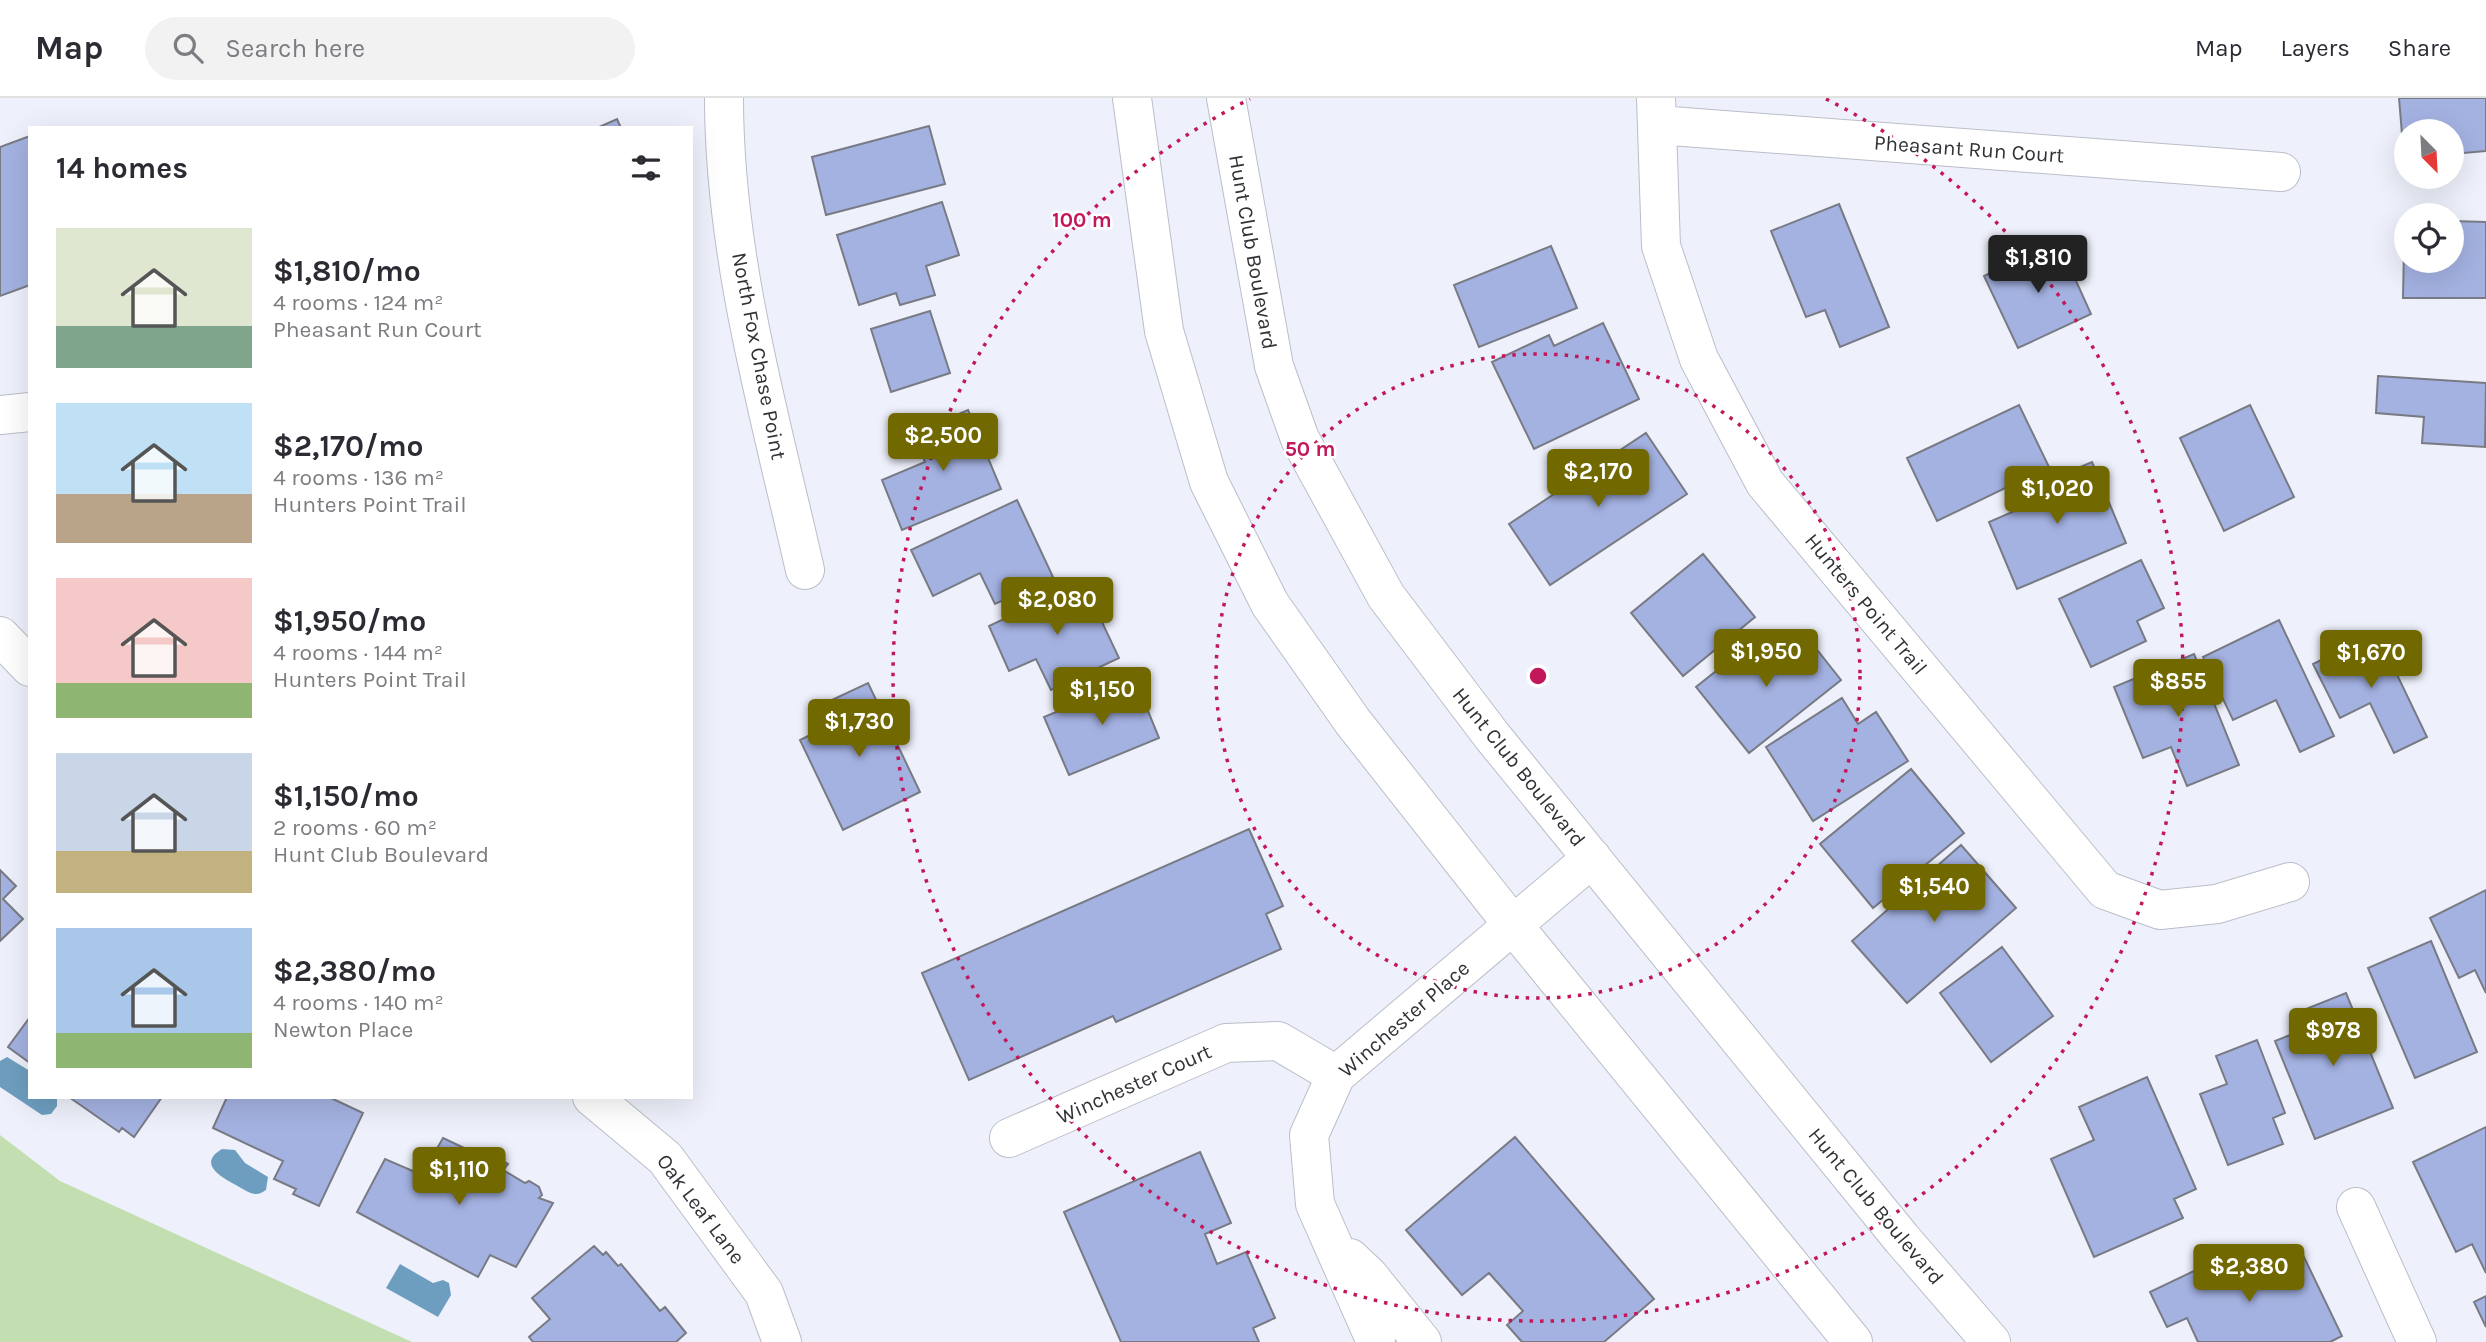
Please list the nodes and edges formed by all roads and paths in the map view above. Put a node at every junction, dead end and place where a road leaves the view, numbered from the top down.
1 (724, 98) edge
2 (1132, 98) edge
3 (1226, 98) edge
4 (1657, 112) edge
5 (2281, 173) dead end
6 (805, 570) dead end
7 (0, 636) edge
8 (28, 665) edge
9 (1592, 858) junction
10 (2290, 882) dead end
11 (1513, 925) junction
12 (1336, 1075) junction
13 (594, 1099) edge
14 (1009, 1139) dead end
15 (2356, 1207) dead end
16 (1333, 1243) junction
17 (782, 1342) edge
18 (1376, 1342) edge
19 (1422, 1342) edge
20 (1853, 1342) edge
21 (1991, 1342) edge
22 (2417, 1342) edge

1 - 6 street, North Fox Chase Point
2 - 11 street
3 - 9 street, Hunt Club Boulevard
4 - 5 street, Pheasant Run Court
4 - 10 street, Hunters Point Trail
7 - 8 street
9 - 11 street, Winchester Place
9 - 21 street, Hunt Club Boulevard
11 - 12 street, Winchester Place
11 - 20 street
12 - 14 street, Winchester Court
12 - 16 street, Winchester Place
13 - 17 street, Oak Leaf Lane
15 - 22 street
16 - 18 street, Winchester Place
16 - 19 street

